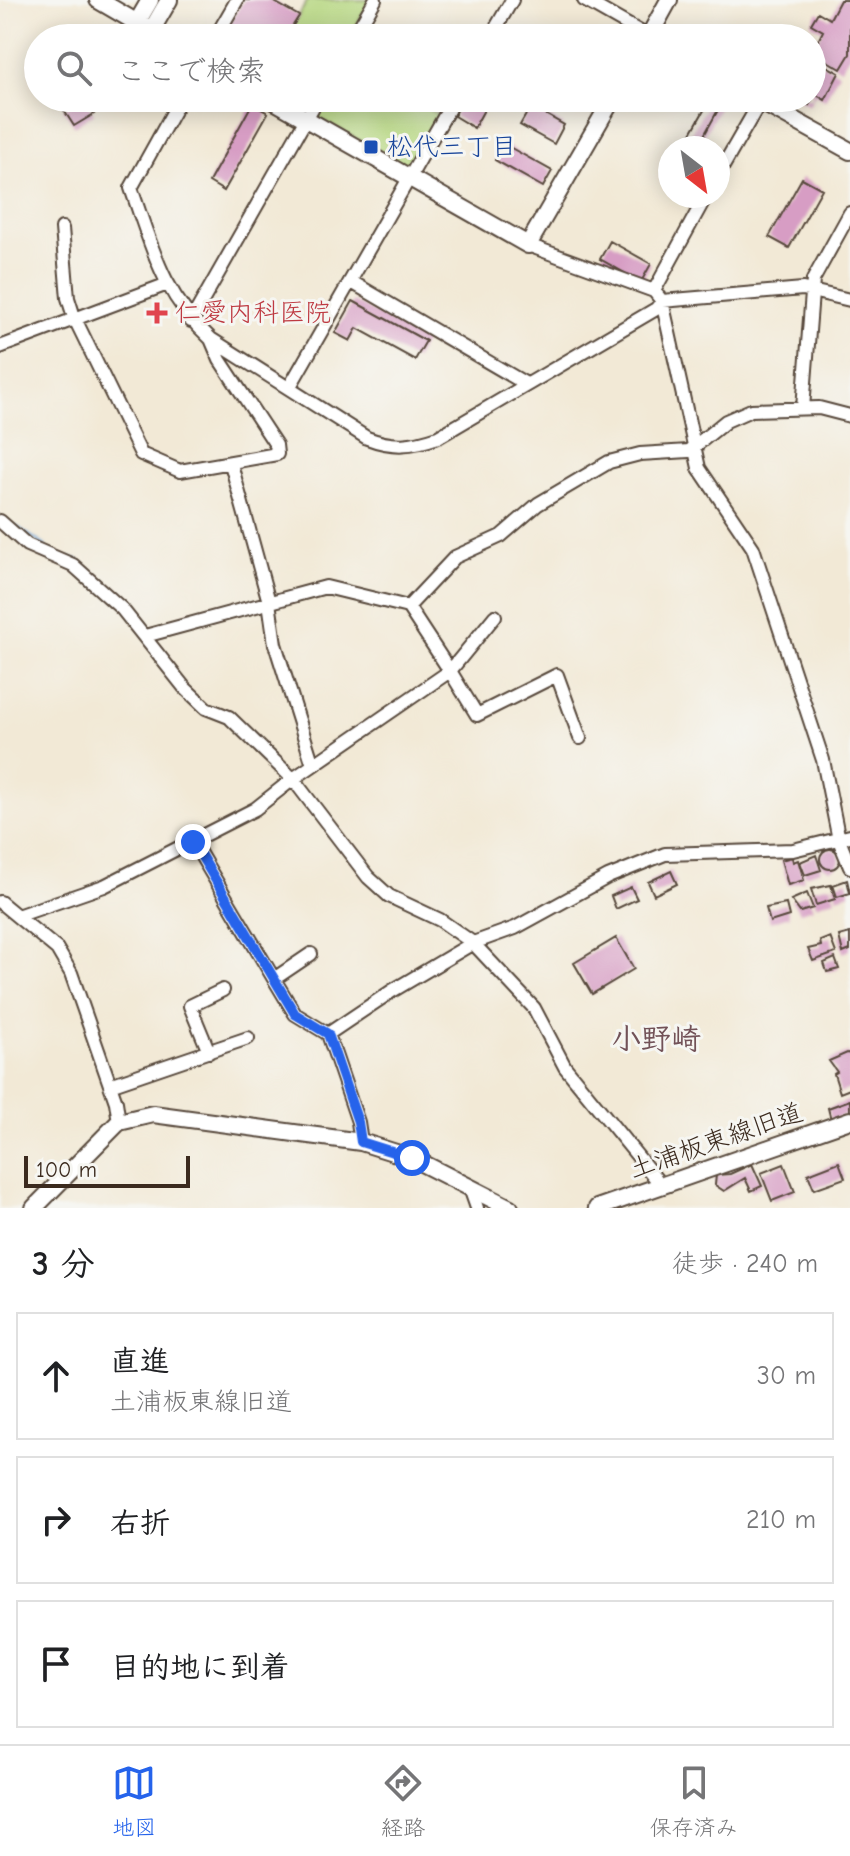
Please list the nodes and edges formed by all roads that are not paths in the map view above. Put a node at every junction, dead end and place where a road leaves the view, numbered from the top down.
1 (98, 0) edge
2 (150, 0) edge
3 (169, 0) edge
4 (237, 0) edge
5 (375, 0) edge
6 (512, 0) edge
7 (584, 0) edge
8 (669, 0) edge
9 (137, 24) edge
10 (150, 24) edge
11 (155, 24) edge
12 (223, 24) edge
13 (361, 24) edge
14 (498, 24) edge
15 (625, 24) edge
16 (656, 24) edge
17 (173, 112) edge
18 (294, 112) edge
19 (310, 112) edge
20 (447, 112) edge
21 (605, 112) edge
22 (751, 112) edge
23 (779, 112) edge
24 (306, 119) junction
25 (850, 151) edge
26 (730, 152) edge
27 (410, 177) junction
28 (700, 208) edge
29 (850, 213) edge
30 (62, 228) dead end
31 (528, 245) junction
32 (350, 281) junction
33 (165, 285) junction
34 (812, 291) junction
35 (658, 296) junction
36 (850, 300) edge
37 (74, 317) junction
38 (191, 321) junction
39 (211, 339) junction
40 (0, 347) edge
41 (526, 384) junction
42 (289, 388) junction
43 (803, 408) junction
44 (850, 416) edge
45 (697, 447) junction
46 (231, 464) junction
47 (0, 521) edge
48 (269, 602) junction
49 (408, 607) junction
50 (495, 616) dead end
51 (145, 636) junction
52 (450, 671) junction
53 (580, 738) dead end
54 (313, 765) junction
55 (293, 779) junction
56 (845, 838) edge
57 (193, 842) junction
58 (850, 867) edge
59 (6, 909) edge
60 (473, 943) junction
61 (311, 954) dead end
62 (274, 979) junction
63 (223, 990) dead end
64 (328, 1034) junction
65 (248, 1038) dead end
66 (209, 1052) junction
67 (110, 1085) junction
68 (850, 1120) edge
69 (119, 1122) junction
70 (361, 1142) junction
71 (661, 1185) junction
72 (470, 1188) junction
73 (34, 1208) edge
74 (477, 1208) edge
75 (510, 1208) edge
76 (597, 1208) edge

1 - 9 street
2 - 10 street
3 - 11 street
4 - 12 street
5 - 13 street
6 - 14 street
7 - 15 street
8 - 16 street
17 - 33 street
18 - 24 street
19 - 24 street
20 - 27 street
21 - 31 street
22 - 26 street
23 - 25 street
24 - 27 street
24 - 38 street
27 - 31 street
27 - 32 street
28 - 35 street
29 - 34 street
30 - 37 street
31 - 35 street
32 - 41 street
32 - 42 street
33 - 37 street
33 - 38 street
34 - 35 street
34 - 36 street
34 - 43 street
35 - 41 street
35 - 45 street
37 - 40 street
37 - 46 street
38 - 39 street
39 - 42 street
39 - 46 street
41 - 42 street
43 - 44 street
43 - 45 street
45 - 49 street
45 - 56 street
46 - 48 street
47 - 51 street
48 - 49 street
48 - 51 street
48 - 54 street
49 - 52 street
50 - 52 street
51 - 55 street
52 - 53 street
52 - 54 street
54 - 55 street
55 - 57 street
55 - 60 street
56 - 58 street
56 - 60 street
57 - 59 street
57 - 62 street
59 - 67 street
60 - 64 street
60 - 71 street
61 - 62 street
62 - 64 street
63 - 66 street
64 - 70 street
65 - 66 street
66 - 67 street
67 - 69 street
68 - 71 street, 土浦板東線旧道
69 - 70 street
69 - 73 street
70 - 72 street
71 - 76 street, 土浦板東線旧道
72 - 74 street
72 - 75 street

